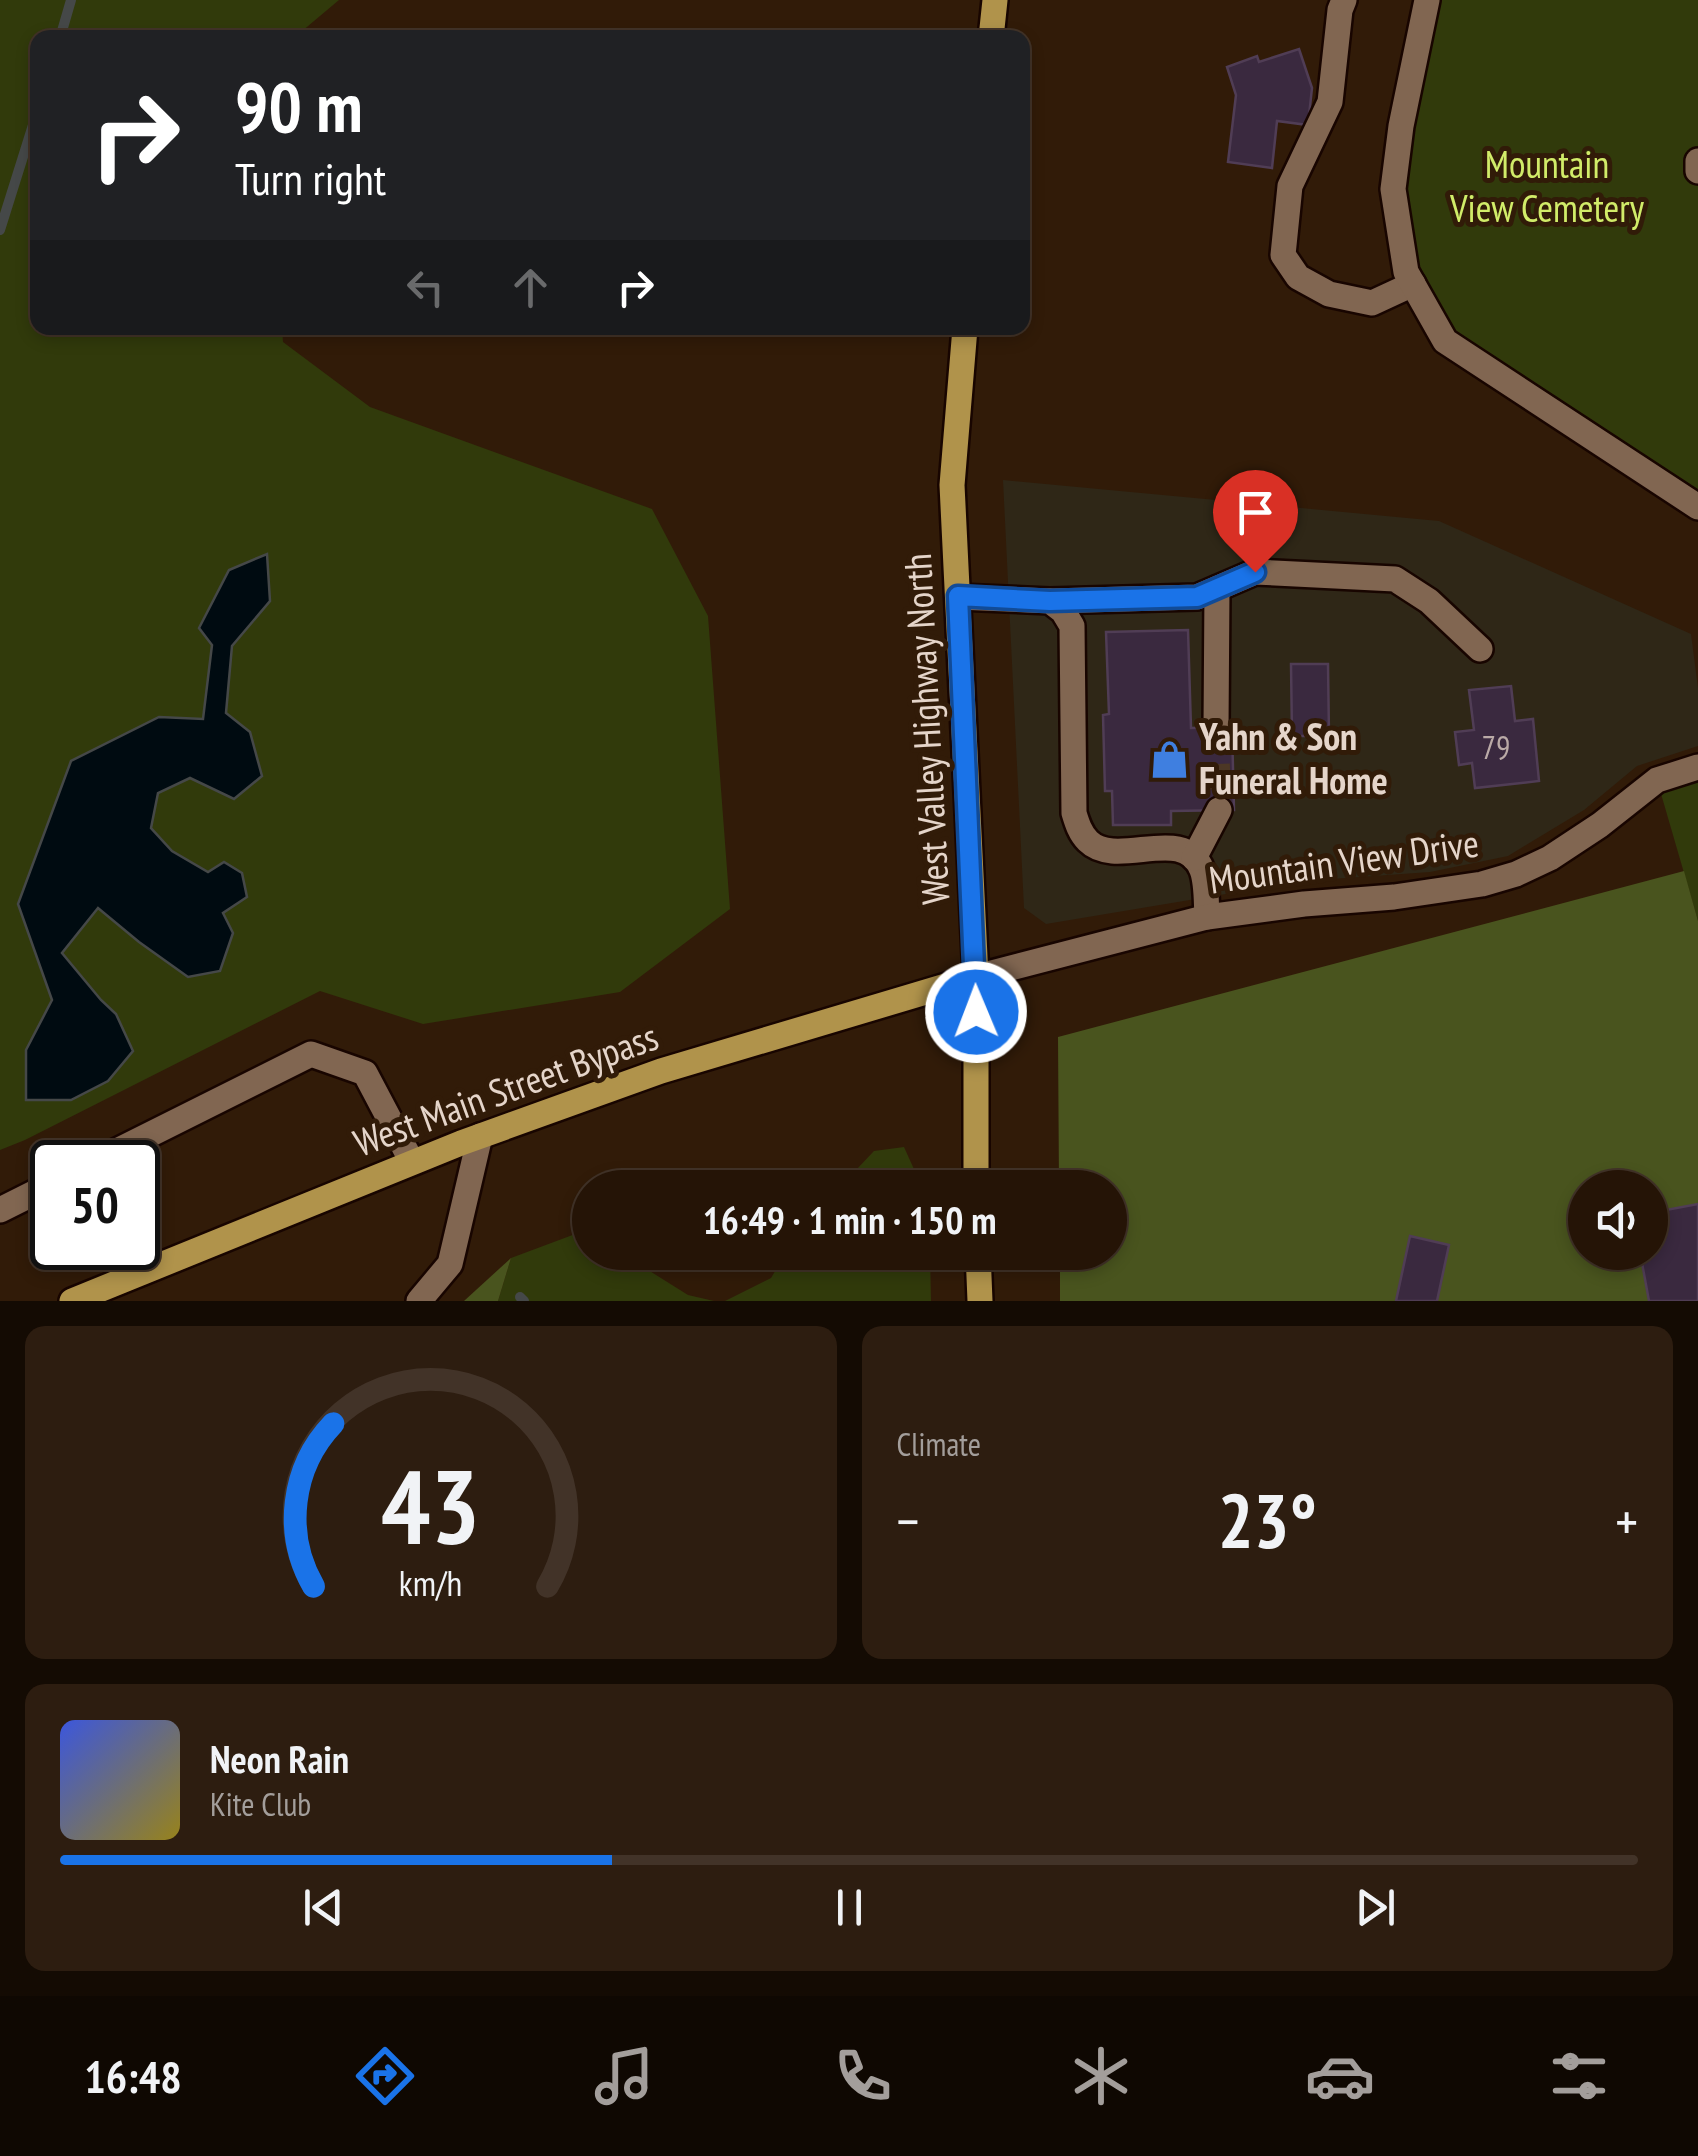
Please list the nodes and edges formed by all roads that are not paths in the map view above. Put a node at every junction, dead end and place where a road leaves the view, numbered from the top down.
1 (995, 0) edge
2 (1344, 0) edge
3 (1427, 0) edge
4 (992, 30) edge
5 (1698, 160) edge
6 (1698, 170) edge
7 (1413, 284) junction
8 (964, 335) edge
9 (1698, 507) edge
10 (1217, 589) junction
11 (958, 596) junction
12 (1050, 601) junction
13 (1480, 649) dead end
14 (1216, 728) tunnel mouth
15 (1698, 766) edge
16 (1219, 810) tunnel mouth
17 (1194, 858) junction
18 (1207, 917) junction
19 (976, 976) junction
20 (480, 1136) junction
21 (139, 1140) edge
22 (412, 1162) junction
23 (976, 1170) edge
24 (30, 1195) edge
25 (0, 1210) edge
26 (979, 1270) edge
27 (72, 1301) edge
28 (419, 1301) edge
29 (980, 1301) edge

1 - 4 main road
2 - 7 street
3 - 7 street
5 - 6 street
7 - 9 street
8 - 11 main road, West Valley Highway North
10 - 12 street
10 - 13 street
10 - 14 street
11 - 12 street
11 - 19 main road, West Valley Highway North
12 - 17 street
15 - 18 street, Mountain View Drive
16 - 17 street
17 - 18 street
18 - 19 street, Mountain View Drive
19 - 20 main road, West Main Street Bypass
19 - 23 main road, West Valley Highway North
20 - 22 main road, West Main Street Bypass
20 - 28 street
21 - 22 street
22 - 27 main road, West Main Street Bypass
24 - 25 street
26 - 29 main road

